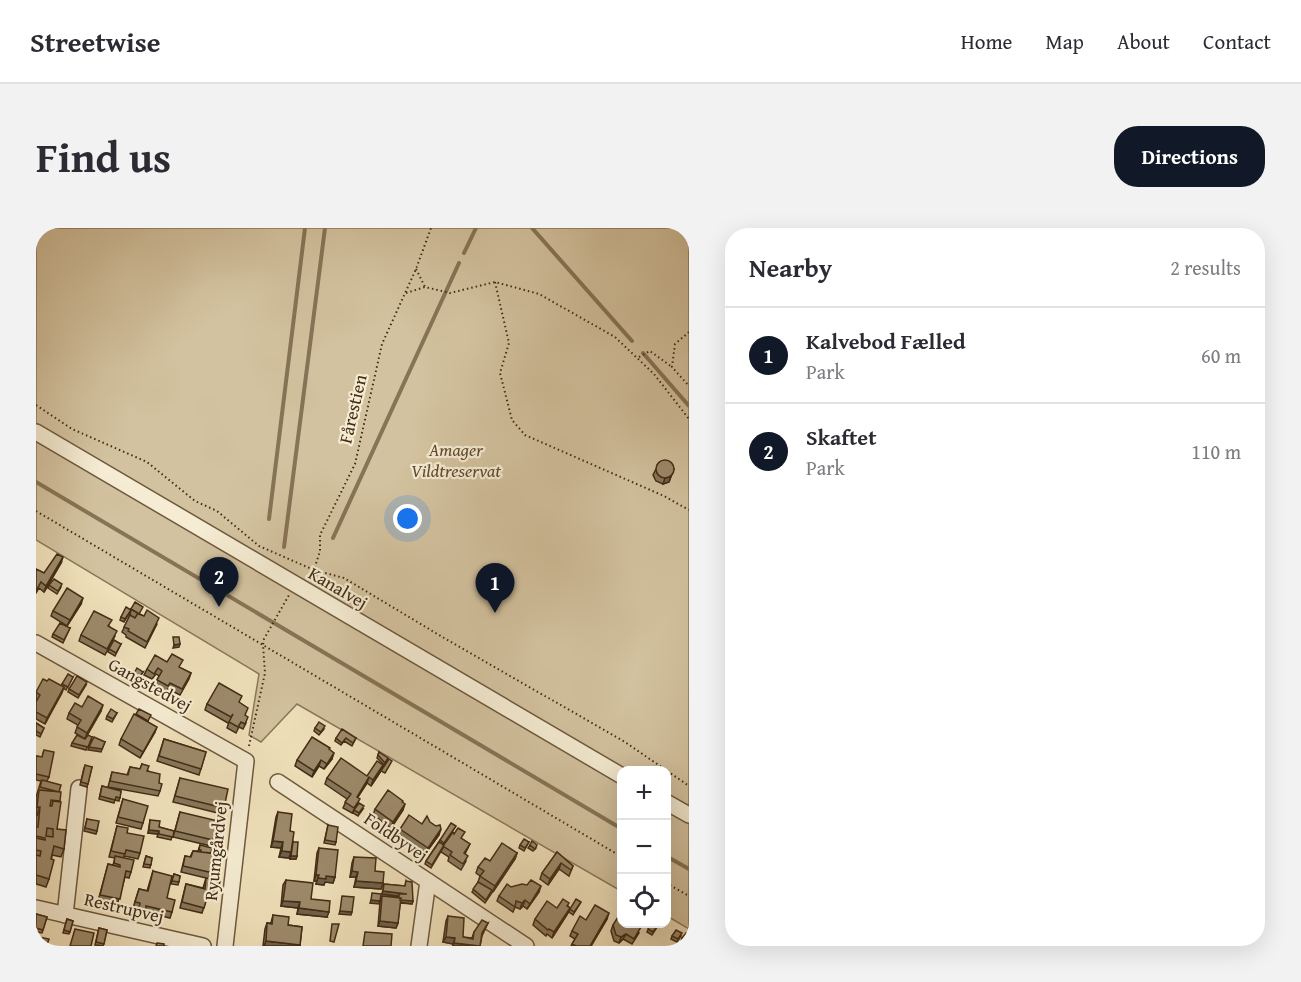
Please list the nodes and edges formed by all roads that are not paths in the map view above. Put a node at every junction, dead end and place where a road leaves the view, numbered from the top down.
1 (36, 432) edge
2 (36, 643) edge
3 (246, 761) joint
4 (617, 774) edge
5 (278, 782) dead end
6 (80, 788) dead end
7 (671, 805) edge
8 (689, 815) edge
9 (428, 881) junction
10 (36, 908) edge
11 (65, 915) junction
12 (203, 946) edge
13 (225, 946) edge
14 (419, 946) edge
15 (526, 946) edge

1 - 4 street, Kanalvej
2 - 3 street, Gangstedvej
3 - 13 street, Ryumgårdvej
5 - 9 street, Foldbyvej
6 - 11 street
7 - 8 street
9 - 14 street
9 - 15 street, Foldbyvej
10 - 11 street, Restrupvej
11 - 12 street, Restrupvej

